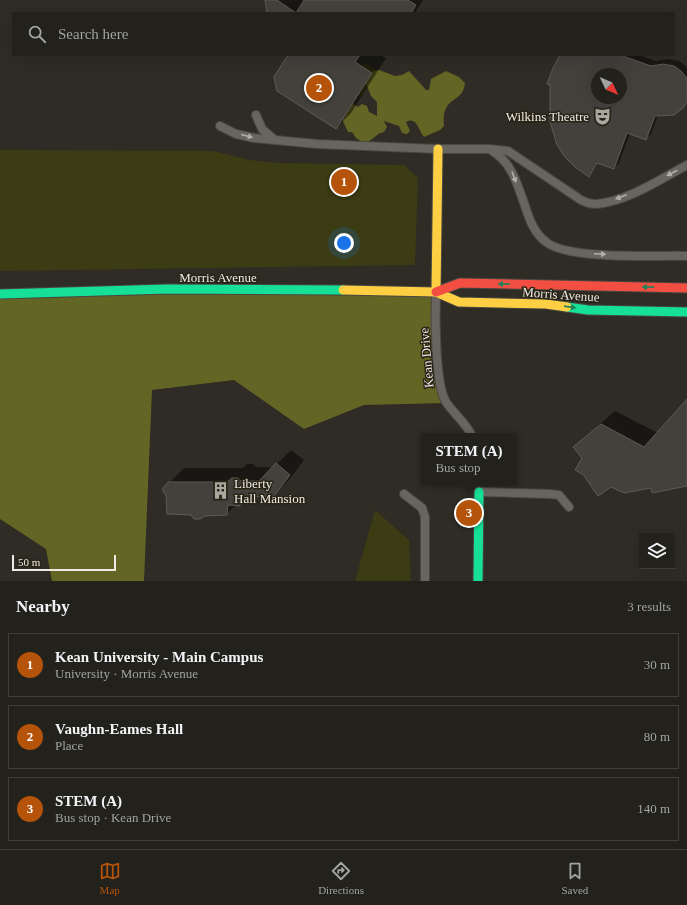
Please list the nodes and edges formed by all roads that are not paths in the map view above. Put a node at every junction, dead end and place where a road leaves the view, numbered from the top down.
1 (256, 115) dead end
2 (220, 126) dead end
3 (275, 140) junction
4 (438, 149) junction
5 (489, 149) junction
6 (687, 165) edge
7 (687, 256) edge
8 (687, 288) edge
9 (436, 292) junction
10 (0, 294) edge
11 (687, 312) edge
12 (470, 433) edge
13 (480, 485) edge
14 (479, 492) junction
15 (404, 494) dead end
16 (569, 506) dead end
17 (425, 581) edge
18 (478, 581) edge

1 - 3 lane
2 -> 3 lane
3 - 4 lane
4 - 5 lane
4 - 9 main road
6 -> 5 lane
5 -> 7 lane
8 -> 9 main road, Morris Avenue
9 - 10 main road, Morris Avenue
9 -> 11 main road, Morris Avenue
9 - 12 lane, Kean Drive
13 - 14 lane
14 - 16 lane
14 - 18 main road
15 - 17 lane

